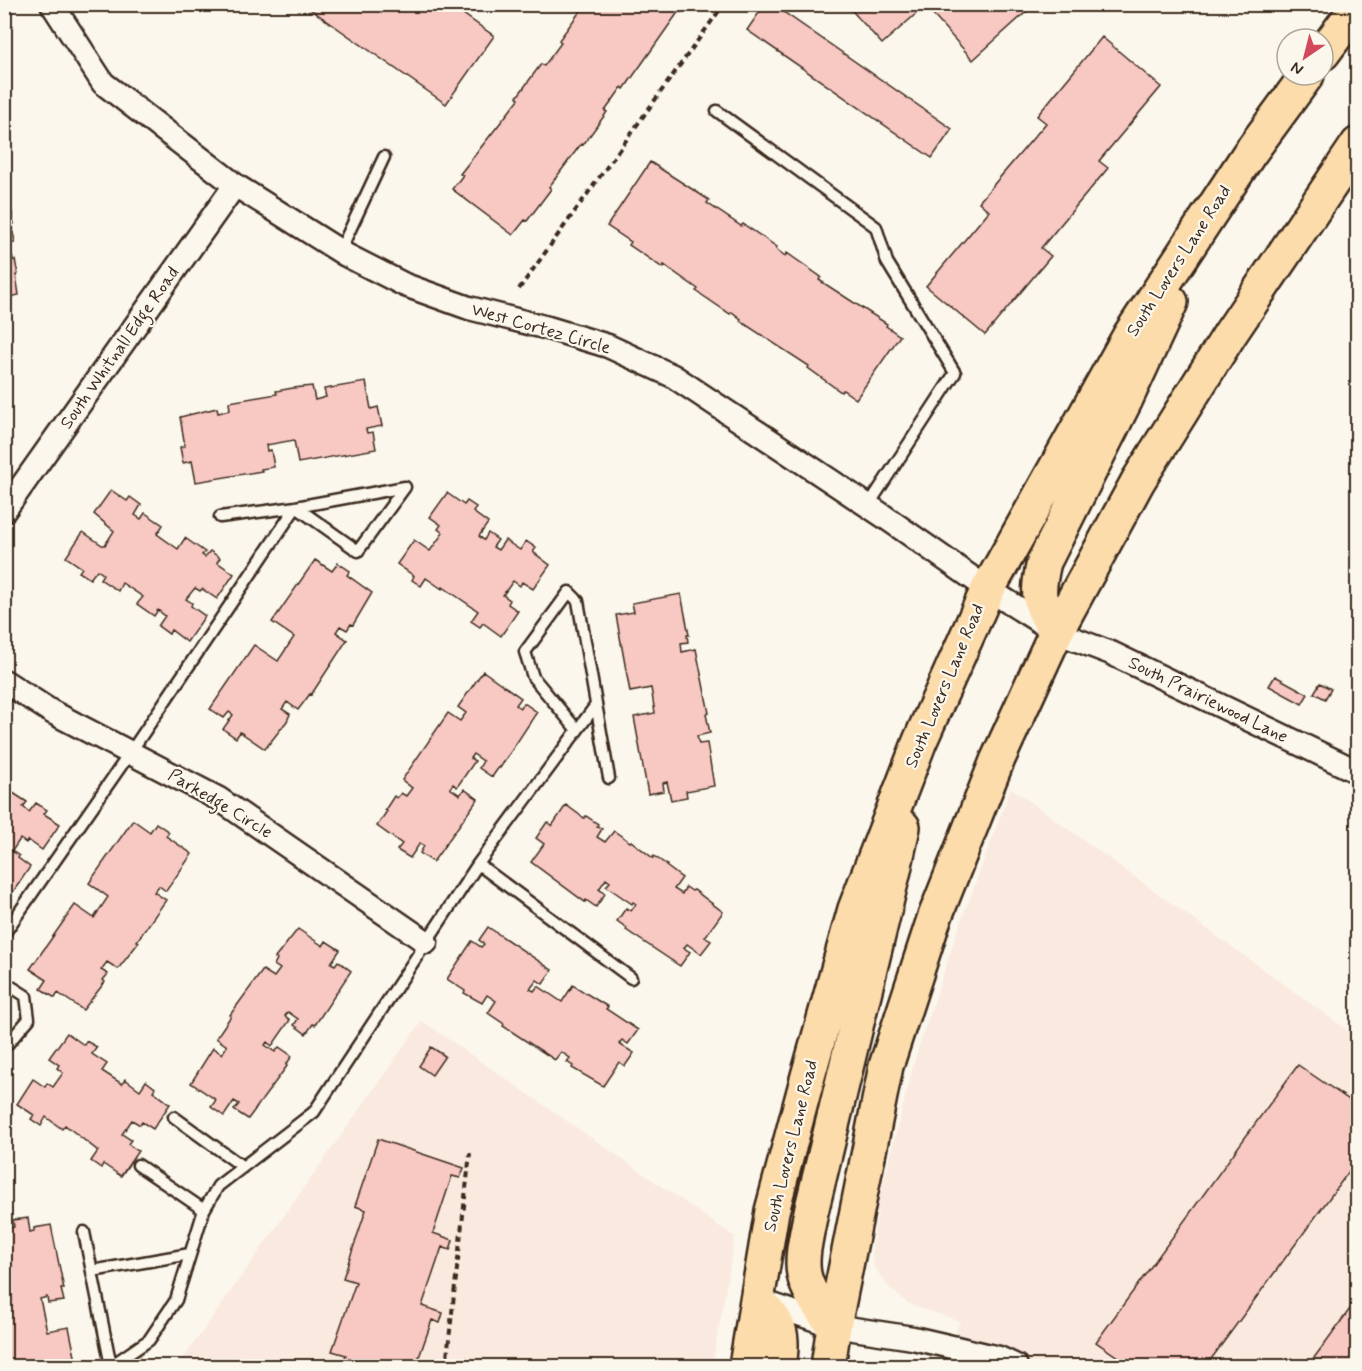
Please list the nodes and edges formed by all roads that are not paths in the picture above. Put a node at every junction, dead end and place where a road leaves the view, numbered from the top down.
1 (52, 4) edge
2 (1355, 7) edge
3 (1335, 36) edge
4 (1298, 87) edge
5 (717, 111) dead end
6 (1358, 144) edge
7 (384, 158) dead end
8 (235, 185) junction
9 (1205, 220) junction
10 (340, 251) junction
11 (868, 506) junction
12 (296, 507) junction
13 (4, 511) edge
14 (220, 517) dead end
15 (988, 589) junction
16 (1056, 632) junction
17 (4, 681) edge
18 (596, 705) junction
19 (577, 730) junction
20 (920, 741) junction
21 (130, 753) junction
22 (1358, 772) edge
23 (609, 778) dead end
24 (478, 864) junction
25 (4, 934) edge
26 (426, 942) junction
27 (631, 978) dead end
28 (4, 982) edge
29 (4, 1048) edge
30 (174, 1117) dead end
31 (138, 1165) dead end
32 (243, 1167) junction
33 (204, 1210) junction
34 (84, 1232) dead end
35 (190, 1254) junction
36 (92, 1271) junction
37 (757, 1300) junction
38 (834, 1326) junction
39 (111, 1366) edge
40 (746, 1366) edge
41 (779, 1366) edge
42 (828, 1366) edge
43 (1016, 1366) edge

1 - 8 street, West Cortez Circle
2 - 3 main road
4 - 9 main road, South Lovers Lane Road
5 - 11 lane
6 - 16 main road
7 - 10 lane
8 - 10 street, West Cortez Circle
8 - 13 street, South Whitnall Edge Road
9 - 15 main road, South Lovers Lane Road
9 - 16 main road
10 - 11 street, West Cortez Circle
11 - 15 street, West Cortez Circle
12 - 12 lane
12 - 14 lane
12 - 21 lane
15 - 16 street, West Cortez Circle
15 - 20 main road, South Lovers Lane Road
16 - 22 street, South Prairiewood Lane
16 - 38 main road
17 - 21 street, Parkedge Circle
18 - 19 lane
18 - 19 lane
18 - 23 lane
19 - 24 lane
20 - 37 main road, South Lovers Lane Road
20 - 38 main road
21 - 25 lane
21 - 26 street, Parkedge Circle
24 - 26 lane
24 - 27 lane
26 - 32 lane
28 - 29 lane
30 - 32 lane
31 - 33 lane
32 - 33 lane
33 - 35 lane
34 - 36 lane
35 - 36 lane
35 - 39 lane
36 - 39 lane
37 - 38 street
37 - 40 main road, South Lovers Lane Road
37 - 41 main road
38 - 42 main road
38 - 43 street

